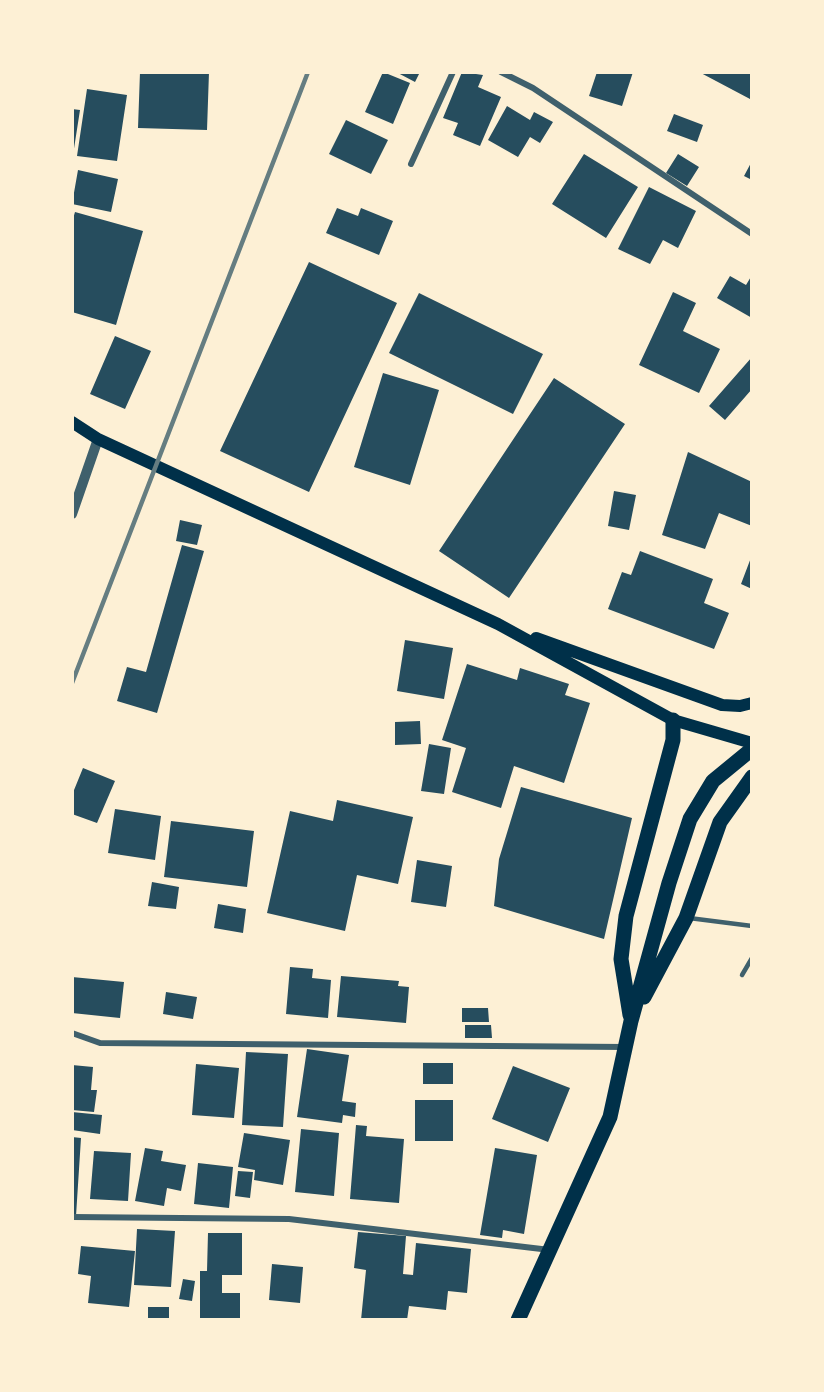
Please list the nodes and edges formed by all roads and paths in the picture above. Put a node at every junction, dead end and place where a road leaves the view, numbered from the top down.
1 (453, 72) edge
2 (501, 72) edge
3 (411, 164) dead end
4 (752, 234) edge
5 (72, 422) edge
6 (98, 439) junction
7 (72, 514) edge
8 (498, 624) junction
9 (752, 703) edge
10 (673, 720) junction
11 (752, 743) edge
12 (752, 749) edge
13 (752, 777) edge
14 (686, 918) junction
15 (752, 926) edge
16 (752, 958) edge
17 (742, 975) dead end
18 (631, 1021) junction
19 (72, 1033) edge
20 (626, 1047) junction
21 (72, 1217) edge
22 (551, 1250) junction
23 (518, 1320) edge

1 - 3 street
2 - 4 street
5 - 6 main road
6 - 7 street
6 - 8 main road
8 - 9 main road
8 - 10 main road
10 - 11 main road
10 - 18 main road
12 - 18 main road
13 - 14 main road
14 - 15 lane
14 - 18 main road
16 - 17 lane
18 - 20 main road
19 - 20 street
20 - 22 main road
21 - 22 street
22 - 23 main road

